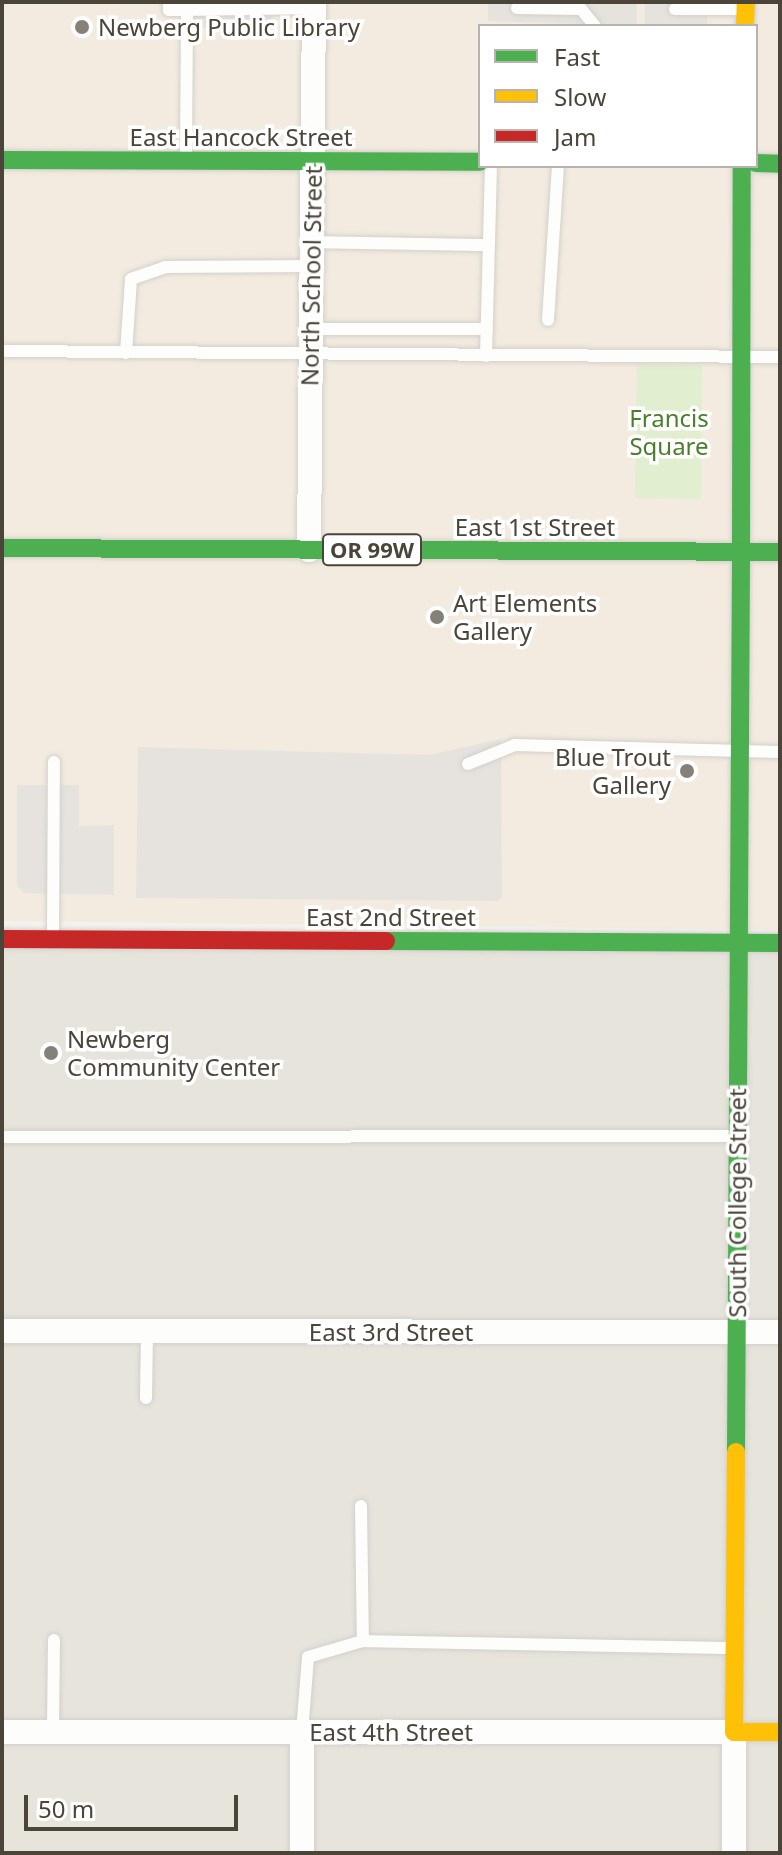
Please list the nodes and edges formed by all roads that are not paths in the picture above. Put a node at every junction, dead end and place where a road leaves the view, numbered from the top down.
1 (169, 2) edge
2 (314, 5) edge
3 (517, 8) dead end
4 (675, 9) dead end
5 (187, 10) junction
6 (746, 12) edge
7 (593, 24) edge
8 (2, 160) edge
9 (185, 161) junction
10 (312, 161) junction
11 (478, 162) edge
12 (758, 163) edge
13 (780, 164) edge
14 (491, 168) edge
15 (558, 168) edge
16 (742, 168) edge
17 (489, 245) junction
18 (311, 254) junction
19 (548, 320) dead end
20 (311, 329) junction
21 (487, 329) junction
22 (2, 351) edge
23 (126, 353) junction
24 (310, 355) junction
25 (486, 356) junction
26 (743, 357) junction
27 (780, 357) edge
28 (2, 548) edge
29 (309, 550) junction
30 (741, 552) junction
31 (780, 552) edge
32 (739, 748) junction
33 (780, 752) edge
34 (54, 762) dead end
35 (468, 764) dead end
36 (2, 939) edge
37 (53, 939) junction
38 (737, 943) junction
39 (780, 943) edge
40 (737, 1136) junction
41 (2, 1137) edge
42 (2, 1331) edge
43 (147, 1332) junction
44 (737, 1332) junction
45 (780, 1332) edge
46 (146, 1398) dead end
47 (361, 1506) dead end
48 (54, 1640) dead end
49 (363, 1641) junction
50 (735, 1648) junction
51 (2, 1732) edge
52 (53, 1732) junction
53 (302, 1732) junction
54 (734, 1732) junction
55 (780, 1732) edge
56 (302, 1853) edge
57 (734, 1853) edge

1 - 5 lane
2 - 5 lane
2 - 10 street, North School Street
3 - 7 lane
4 - 6 lane
5 - 9 lane
8 - 9 street, East Hancock Street
9 - 10 street, East Hancock Street
10 - 11 street, East Hancock Street
10 - 18 street, North School Street
12 - 13 street
14 - 17 lane
15 - 19 lane
16 - 26 street, South College Street
17 - 18 lane
17 - 21 lane
18 - 20 street, North School Street
18 - 23 lane
20 - 21 lane
20 - 24 street, North School Street
21 - 25 lane
22 - 23 lane
23 - 24 lane
24 - 25 lane
24 - 29 street, North School Street
25 - 26 lane
26 - 27 lane
26 - 30 street, South College Street
28 - 29 street, East 1st Street / OR 99W
29 - 30 street, East 1st Street / OR 99W
30 - 31 street, East 1st Street / OR 99W
30 - 32 street, South College Street
32 - 33 lane
32 - 35 lane
32 - 38 street, South College Street
34 - 37 lane
36 - 37 street, East 2nd Street
37 - 38 street, East 2nd Street
38 - 39 street, East 2nd Street
38 - 40 street, South College Street
40 - 41 lane
40 - 44 street, South College Street
42 - 43 street, East 3rd Street
43 - 44 street, East 3rd Street
43 - 46 lane
44 - 45 street, East 3rd Street
44 - 50 street, South College Street
47 - 49 lane
48 - 52 lane
49 - 50 lane
49 - 53 lane
50 - 54 street, South College Street
51 - 52 street, East 4th Street
52 - 53 street, East 4th Street
53 - 54 street, East 4th Street
53 - 56 street
54 - 55 street, East 4th Street
54 - 57 street, South College Street

